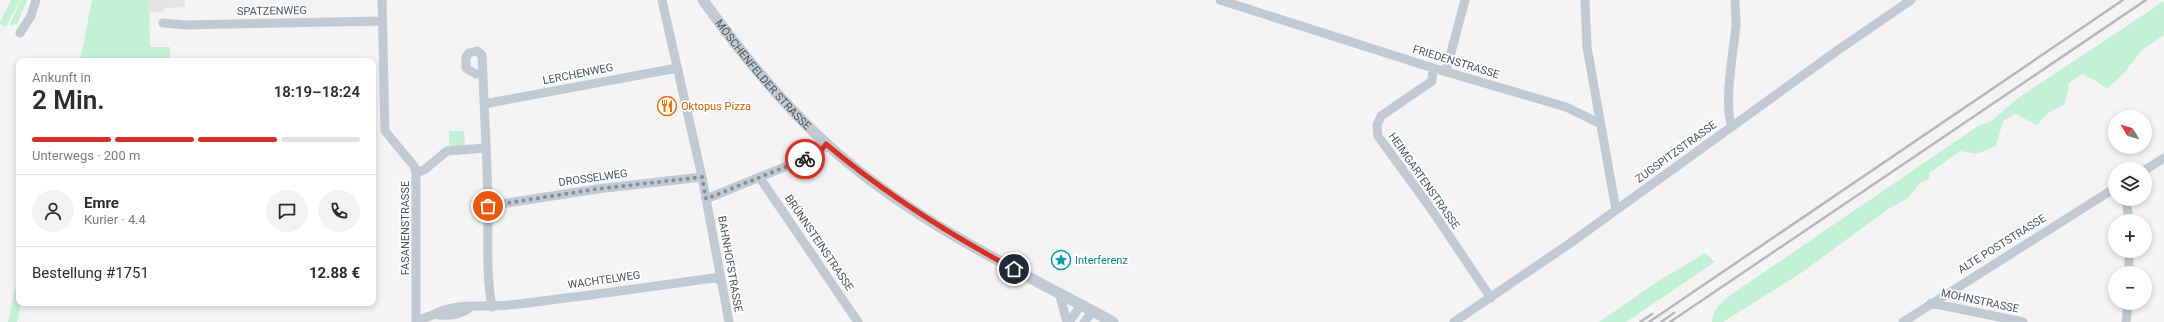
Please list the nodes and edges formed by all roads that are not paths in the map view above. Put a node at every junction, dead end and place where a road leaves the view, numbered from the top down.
1 (36, 0) edge
2 (382, 0) edge
3 (662, 0) edge
4 (703, 0) edge
5 (1220, 0) edge
6 (1465, 0) edge
7 (1586, 0) edge
8 (1735, 0) edge
9 (1911, 0) edge
10 (382, 22) junction
11 (163, 23) dead end
12 (20, 33) dead end
13 (677, 68) junction
14 (1434, 68) junction
15 (1446, 72) junction
16 (483, 73) dead end
17 (484, 104) junction
18 (1602, 124) junction
19 (1732, 126) junction
20 (826, 144) junction
21 (486, 148) junction
22 (2162, 163) edge
23 (2152, 167) edge
24 (416, 173) junction
25 (702, 177) junction
26 (760, 178) junction
27 (2108, 192) edge
28 (706, 199) junction
29 (488, 206) junction
30 (1616, 210) junction
31 (720, 277) junction
32 (1059, 293) junction
33 (1491, 298) junction
34 (1931, 303) junction
35 (1081, 305) junction
36 (492, 306) junction
37 (2127, 310) edge
38 (1093, 311) junction
39 (416, 322) edge
40 (729, 322) edge
41 (858, 322) edge
42 (1068, 322) edge
43 (1084, 322) edge
44 (1113, 322) edge
45 (1454, 322) edge
46 (1903, 322) edge
47 (2023, 322) edge
48 (2126, 322) edge

1 - 12 street
2 - 10 street, FASANENSTRASSE
3 - 13 street, BAHNHOFSTRASSE
4 - 20 street, MÖSCHENFELDER STRASSE
5 - 14 street, FRIEDENSTRASSE
6 - 15 street
7 - 18 street
8 - 19 street
9 - 19 street, ZUGSPITZSTRASSE
10 - 11 street, SPATZENWEG
10 - 24 street, FASANENSTRASSE
13 - 17 street, LERCHENWEG
13 - 25 street, BAHNHOFSTRASSE
14 - 15 street, FRIEDENSTRASSE
14 - 33 street, HEIMGARTENSTRASSE
15 - 18 street, FRIEDENSTRASSE
16 - 17 street
17 - 21 street
18 - 30 street
19 - 30 street, ZUGSPITZSTRASSE
20 - 26 street
20 - 32 street, MÖSCHENFELDER STRASSE
21 - 24 street
21 - 29 street
22 - 23 street
24 - 39 street, FASANENSTRASSE
25 - 28 street, BAHNHOFSTRASSE
25 - 29 street, DROSSELWEG
26 - 28 street
26 - 41 street, BRÜNNSTEINSTRASSE
27 - 34 street, ALTE POSTSTRASSE
28 - 31 street, BAHNHOFSTRASSE
29 - 36 street
30 - 33 street, ZUGSPITZSTRASSE
31 - 36 street, WACHTELWEG
31 - 40 street, BAHNHOFSTRASSE
32 - 35 street, MÖSCHENFELDER STRASSE
32 - 42 street
33 - 45 street, ZUGSPITZSTRASSE
34 - 46 street, ALTE POSTSTRASSE
34 - 47 street, MOHNSTRASSE
35 - 38 street, MÖSCHENFELDER STRASSE
35 - 42 street
36 - 39 street, WACHTELWEG
37 - 48 street
38 - 43 street
38 - 44 street, MÖSCHENFELDER STRASSE

